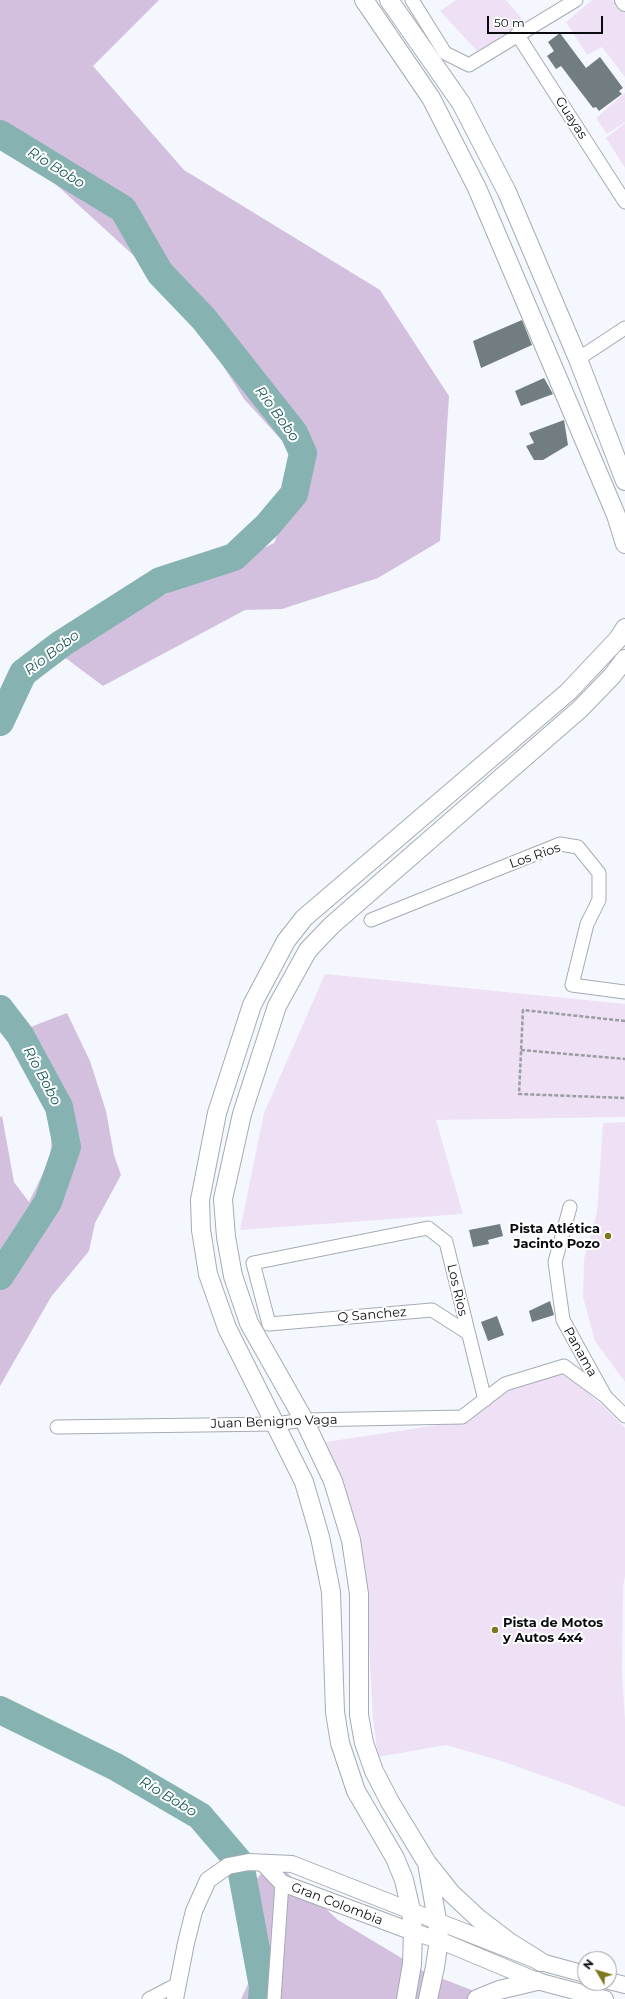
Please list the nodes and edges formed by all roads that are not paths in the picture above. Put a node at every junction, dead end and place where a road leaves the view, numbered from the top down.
1 (364, 0) edge
2 (389, 0) edge
3 (412, 0) edge
4 (576, 0) edge
5 (622, 0) edge
6 (625, 4) edge
7 (517, 34) junction
8 (625, 202) edge
9 (625, 328) edge
10 (578, 359) junction
11 (625, 481) edge
12 (620, 514) edge
13 (625, 544) edge
14 (625, 628) edge
15 (625, 659) edge
16 (371, 920) dead end
17 (625, 992) edge
18 (570, 1207) dead end
19 (253, 1263) joint
20 (468, 1334) junction
21 (605, 1396) junction
22 (485, 1400) junction
23 (625, 1416) edge
24 (304, 1420) junction
25 (275, 1424) junction
26 (57, 1426) dead end
27 (256, 1863) junction
28 (427, 1863) junction
29 (282, 1883) junction
30 (410, 1910) junction
31 (437, 1920) junction
32 (413, 1932) junction
33 (438, 1940) junction
34 (541, 1962) junction
35 (577, 1972) edge
36 (537, 1981) junction
37 (176, 1991) edge
38 (149, 1999) edge
39 (274, 1999) edge
40 (406, 1999) edge
41 (428, 1999) edge
42 (477, 1999) edge
43 (605, 1999) edge

1 - 12 main road
2 - 10 main road
3 - 7 street
4 - 7 street
5 - 6 street
7 - 8 street, Guayas
9 - 10 street
10 - 11 main road
12 - 13 main road
14 - 25 main road
15 - 24 main road
16 - 17 street, Los Rios
18 - 21 street, Panama
19 - 20 street, Q Sanchez
19 - 20 street, Los Rios
20 - 22 street, Los Rios
21 - 22 street
21 - 23 street, Panama
22 - 24 street, Juan Benigno Vaga
24 - 25 street, Juan Benigno Vaga
24 - 28 main road
25 - 26 street, Juan Benigno Vaga
25 - 30 main road
27 - 29 street, Gran Colombia
27 - 30 street, Gran Colombia
27 - 37 street
28 - 31 main road
28 - 34 main road
29 - 32 street, Gran Colombia
29 - 39 street
30 - 31 street, Gran Colombia
30 - 32 main road
31 - 33 main road
31 - 34 street, Gran Colombia
32 - 33 street, Gran Colombia
32 - 40 main road
33 - 36 street, Gran Colombia
33 - 41 main road
34 - 35 street, Gran Colombia
36 - 42 main road
36 - 43 street, Gran Colombia
37 - 38 street

